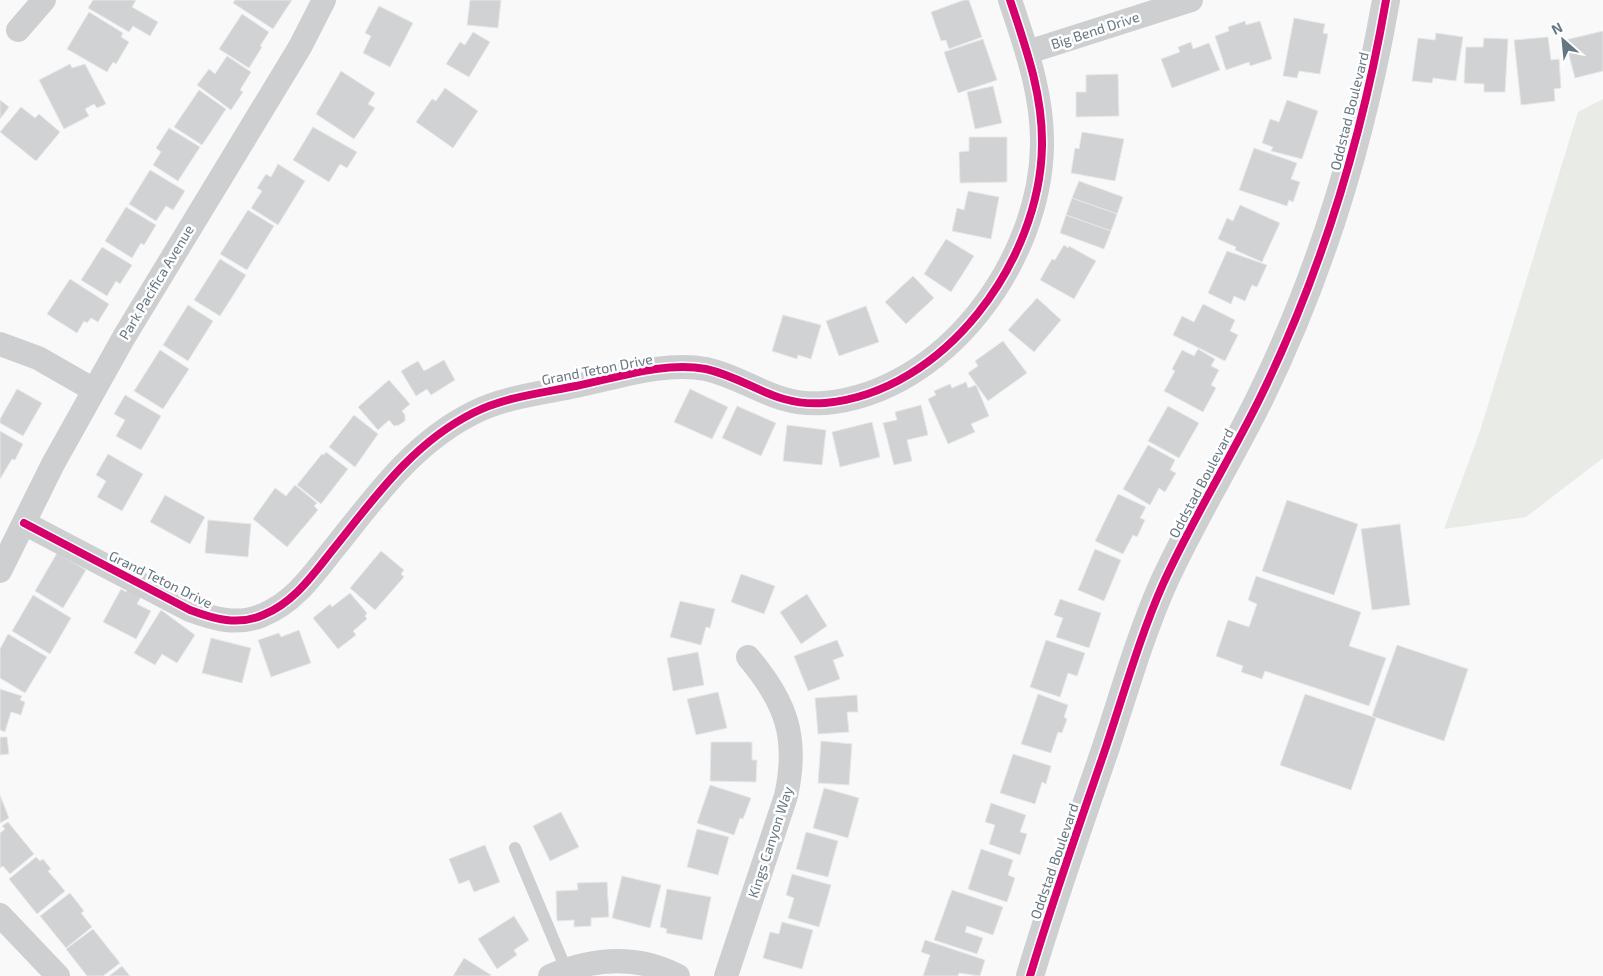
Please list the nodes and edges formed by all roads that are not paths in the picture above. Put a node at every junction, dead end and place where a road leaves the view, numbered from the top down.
1 (44, 0) edge
2 (324, 0) edge
3 (1010, 0) edge
4 (1191, 0) edge
5 (1386, 0) edge
6 (18, 30) dead end
7 (1028, 52) junction
8 (0, 344) edge
9 (94, 390) junction
10 (24, 523) junction
11 (0, 571) edge
12 (748, 657) dead end
13 (515, 848) dead end
14 (0, 915) edge
15 (558, 973) edge
16 (58, 976) edge
17 (678, 976) edge
18 (726, 976) edge
19 (1030, 976) edge

1 - 6 street
2 - 9 street, Park Pacifica Avenue
3 - 7 street, Grand Teton Drive
4 - 7 street, Big Bend Drive
5 - 19 street, Oddstad Boulevard
7 - 10 street, Grand Teton Drive
8 - 9 street
9 - 10 street, Park Pacifica Avenue
10 - 11 street, Park Pacifica Avenue
12 - 18 street, Kings Canyon Way
13 - 15 lane
14 - 16 street
15 - 17 street

